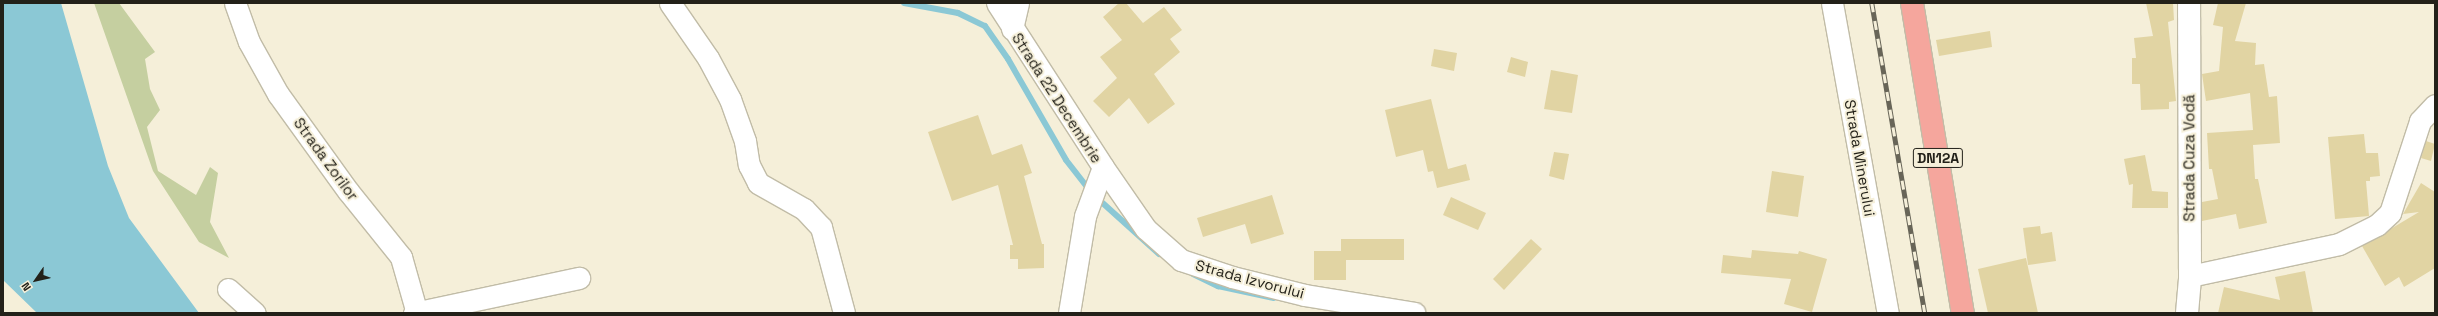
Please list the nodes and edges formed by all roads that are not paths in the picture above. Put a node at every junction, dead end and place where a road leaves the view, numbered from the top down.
1 (235, 3) edge
2 (670, 3) edge
3 (997, 3) edge
4 (1018, 3) edge
5 (1832, 3) edge
6 (1912, 3) edge
7 (2189, 3) edge
8 (1012, 29) junction
9 (2435, 106) edge
10 (1096, 185) junction
11 (2190, 276) junction
12 (580, 278) dead end
13 (228, 290) dead end
14 (255, 313) edge
15 (416, 313) edge
16 (844, 313) edge
17 (1069, 313) edge
18 (1415, 313) edge
19 (1888, 313) edge
20 (1963, 313) edge
21 (2187, 313) edge

1 - 15 street, Strada Zorilor
2 - 16 street
3 - 8 street, Strada 22 Decembrie
4 - 8 street
5 - 19 street, Strada Minerului
6 - 20 main road, DN12A
7 - 11 street, Strada Cuza Vodă
8 - 10 street, Strada 22 Decembrie
9 - 11 street
10 - 17 street
10 - 18 street, Strada Izvorului
11 - 21 street, Strada Cuza Vodă
12 - 15 street
13 - 14 street

